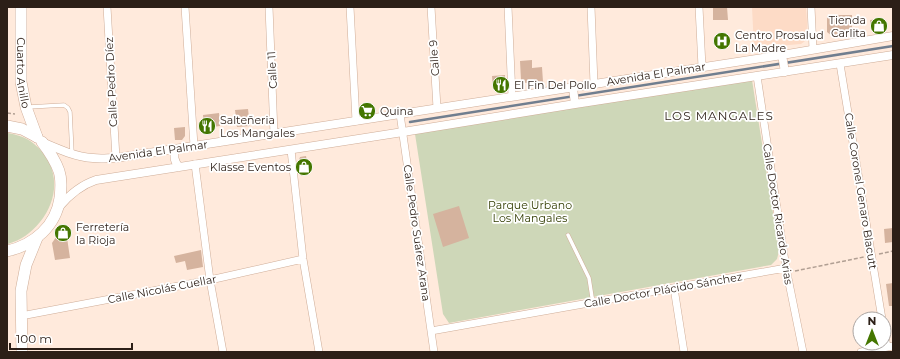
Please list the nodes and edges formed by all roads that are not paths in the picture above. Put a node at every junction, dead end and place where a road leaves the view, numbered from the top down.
1 (21, 7) edge
2 (107, 7) edge
3 (184, 7) edge
4 (269, 7) edge
5 (350, 7) edge
6 (431, 7) edge
7 (508, 7) edge
8 (591, 7) edge
9 (699, 7) edge
10 (811, 7) edge
11 (893, 36) edge
12 (813, 49) junction
13 (893, 55) edge
14 (782, 57) junction
15 (840, 64) junction
16 (702, 67) junction
17 (784, 70) junction
18 (757, 76) junction
19 (594, 84) junction
20 (574, 95) junction
21 (512, 96) junction
22 (26, 107) junction
23 (437, 108) junction
24 (400, 114) junction
25 (356, 121) junction
26 (7, 126) edge
27 (403, 132) junction
28 (274, 134) junction
29 (39, 139) junction
30 (194, 146) junction
31 (176, 149) junction
32 (290, 150) junction
33 (72, 154) junction
34 (116, 158) junction
35 (195, 164) junction
36 (179, 166) junction
37 (59, 207) junction
38 (568, 235) dead end
39 (37, 238) junction
40 (8, 251) edge
41 (303, 259) junction
42 (786, 268) junction
43 (210, 280) junction
44 (674, 288) junction
45 (594, 302) junction
46 (881, 311) edge
47 (21, 316) junction
48 (431, 331) junction
49 (22, 352) edge
50 (222, 352) edge
51 (319, 352) edge
52 (434, 352) edge
53 (684, 352) edge
54 (803, 352) edge

1 - 22 highway, Cuarto Anillo
2 - 34 street, Calle Pedro Díez
3 - 30 street
4 - 28 street, Calle 11
5 - 25 street
6 - 23 street, Calle 9
7 - 21 street
8 - 19 street
9 - 16 street
10 - 12 street
11 - 12 street, Avenida El Palmar
12 - 14 street, Avenida El Palmar
13 - 15 street, Avenida El Palmar
14 - 16 street, Avenida El Palmar
14 - 17 street
15 - 17 street, Avenida El Palmar
15 - 46 street, Calle Coronel Genaro Blacutt
16 - 19 street, Avenida El Palmar
17 - 18 street, Avenida El Palmar
18 - 20 street, Avenida El Palmar
18 - 42 street, Calle Doctor Ricardo Arias
19 - 20 street, Avenida El Palmar
20 - 21 street, Avenida El Palmar
20 - 27 street, Avenida El Palmar
21 - 23 street, Avenida El Palmar
22 - 29 highway, Cuarto Anillo
22 - 33 lane
23 - 24 street, Avenida El Palmar
24 - 25 street, Avenida El Palmar
24 - 27 street, Calle Pedro Suárez Arana
25 - 28 street, Avenida El Palmar
26 - 29 highway
27 - 32 street, Avenida El Palmar
27 - 48 street, Calle Pedro Suárez Arana
28 - 30 street, Avenida El Palmar
29 - 33 street, Avenida El Palmar
29 - 37 highway, Cuarto Anillo
30 - 31 street, Avenida El Palmar
31 - 34 street, Avenida El Palmar
31 - 36 street
32 - 35 street, Avenida El Palmar
32 - 41 street
33 - 34 street, Avenida El Palmar
35 - 36 street, Avenida El Palmar
35 - 43 street
36 - 37 street, Avenida El Palmar
37 - 39 highway
38 - 45 lane
39 - 40 highway
39 - 47 highway
41 - 43 street, Calle Nicolás Cuellar
41 - 51 street
42 - 44 street, Calle Doctor Plácido Sánchez
42 - 54 street, Calle Doctor Ricardo Arias
43 - 47 street, Calle Nicolás Cuellar
43 - 50 street
44 - 45 street, Calle Doctor Plácido Sánchez
44 - 53 street
45 - 48 street, Calle Doctor Plácido Sánchez
47 - 49 highway
48 - 52 street, Calle Pedro Suárez Arana

